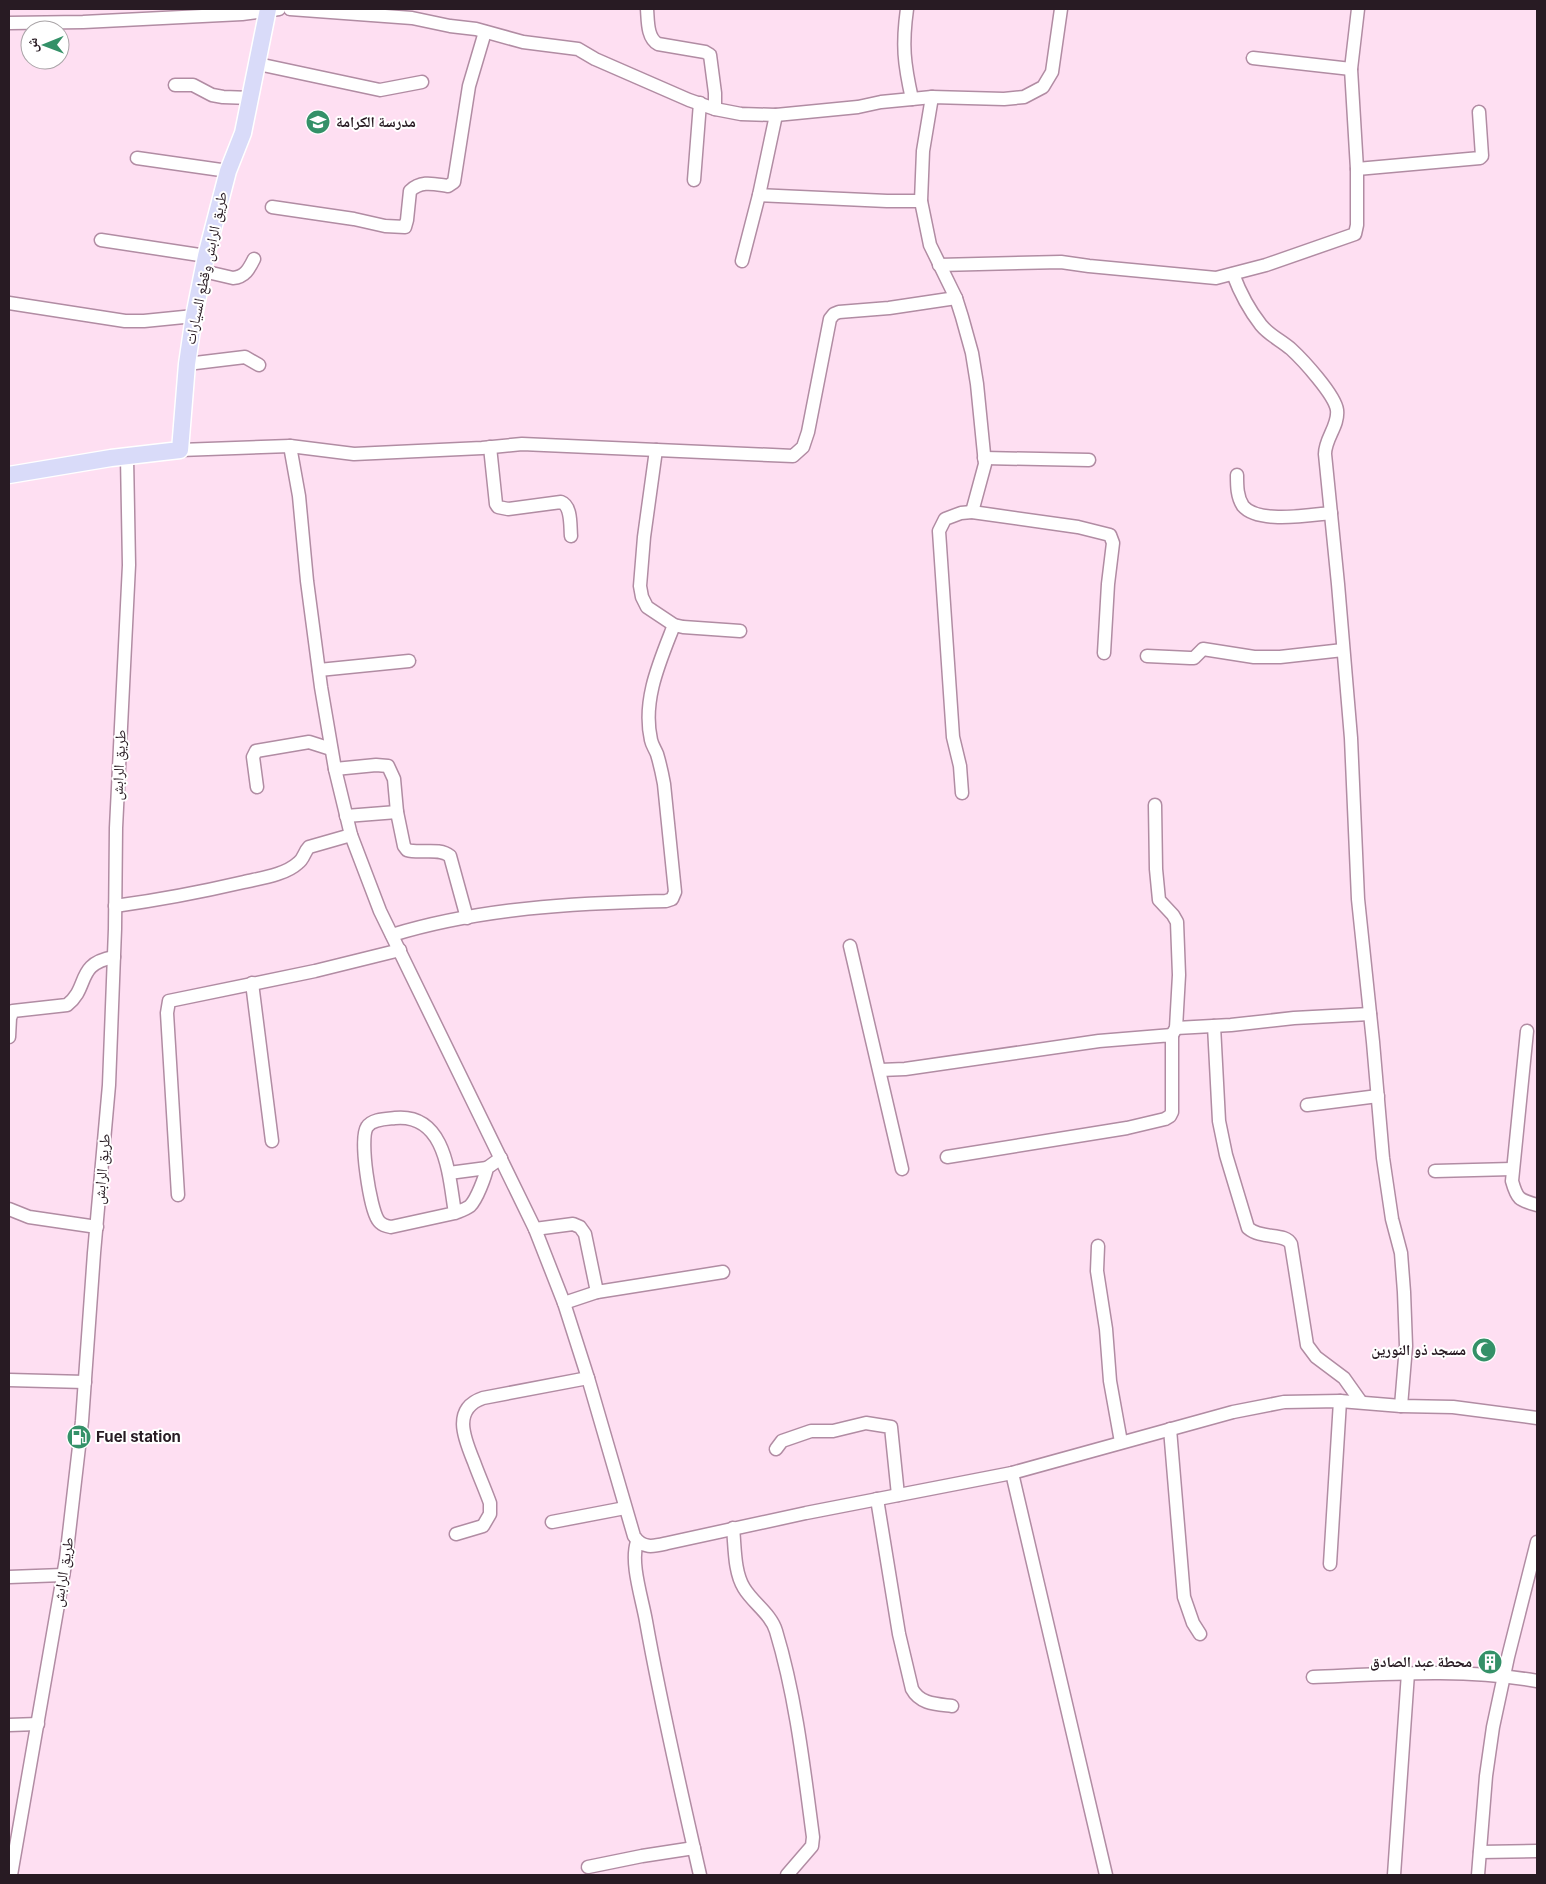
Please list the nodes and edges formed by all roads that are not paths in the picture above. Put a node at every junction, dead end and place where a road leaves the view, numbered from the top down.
1 (268, 9) edge
2 (279, 9) edge
3 (290, 9) edge
4 (647, 9) edge
5 (907, 9) edge
6 (1061, 9) edge
7 (1358, 9) edge
8 (404, 13) edge
9 (9, 23) edge
10 (485, 32) junction
11 (1254, 58) dead end
12 (258, 64) junction
13 (1351, 69) junction
14 (422, 82) dead end
15 (175, 85) dead end
16 (251, 98) junction
17 (932, 98) junction
18 (912, 99) junction
19 (700, 104) junction
20 (715, 109) junction
21 (1479, 112) dead end
22 (776, 115) junction
23 (137, 158) dead end
24 (1357, 169) junction
25 (228, 171) junction
26 (694, 180) dead end
27 (759, 195) junction
28 (921, 201) junction
29 (272, 207) dead end
30 (101, 240) dead end
31 (254, 259) dead end
32 (742, 261) dead end
33 (204, 264) junction
34 (939, 264) junction
35 (1233, 274) junction
36 (956, 298) junction
37 (9, 302) edge
38 (194, 316) junction
39 (187, 364) junction
40 (259, 365) dead end
41 (290, 446) junction
42 (490, 447) junction
43 (180, 450) junction
44 (656, 450) junction
45 (127, 457) junction
46 (984, 458) junction
47 (1089, 460) dead end
48 (9, 475) edge
49 (1237, 476) dead end
50 (972, 512) junction
51 (1332, 513) junction
52 (570, 536) dead end
53 (674, 625) junction
54 (740, 631) dead end
55 (1343, 650) junction
56 (1104, 653) dead end
57 (1147, 656) dead end
58 (409, 661) dead end
59 (319, 670) junction
60 (331, 749) junction
61 (335, 770) junction
62 (257, 787) dead end
63 (962, 792) dead end
64 (1155, 805) dead end
65 (397, 812) junction
66 (346, 816) junction
67 (351, 835) junction
68 (116, 906) junction
69 (466, 918) junction
70 (392, 935) junction
71 (850, 946) dead end
72 (400, 950) junction
73 (114, 958) junction
74 (252, 984) junction
75 (1370, 1014) junction
76 (1214, 1026) junction
77 (1174, 1031) junction
78 (1527, 1031) dead end
79 (9, 1037) edge
80 (880, 1070) junction
81 (1378, 1096) junction
82 (1307, 1105) dead end
83 (272, 1141) dead end
84 (948, 1157) dead end
85 (501, 1158) junction
86 (487, 1168) junction
87 (902, 1169) dead end
88 (1512, 1169) junction
89 (1435, 1171) dead end
90 (448, 1173) junction
91 (178, 1196) dead end
92 (1537, 1205) edge
93 (9, 1209) edge
94 (455, 1213) junction
95 (97, 1227) junction
96 (535, 1229) junction
97 (1098, 1246) dead end
98 (724, 1272) dead end
99 (597, 1292) junction
100 (564, 1303) junction
101 (588, 1378) junction
102 (9, 1380) edge
103 (85, 1382) junction
104 (1340, 1401) junction
105 (1361, 1402) junction
106 (1402, 1406) junction
107 (1537, 1418) edge
108 (1170, 1429) junction
109 (1121, 1442) junction
110 (776, 1449) dead end
111 (1012, 1472) junction
112 (898, 1495) junction
113 (877, 1499) junction
114 (626, 1508) junction
115 (552, 1522) dead end
116 (733, 1528) junction
117 (456, 1534) dead end
118 (637, 1542) junction
119 (1537, 1548) edge
120 (1330, 1564) dead end
121 (63, 1575) junction
122 (9, 1577) edge
123 (1200, 1634) dead end
124 (1408, 1673) junction
125 (1504, 1675) junction
126 (1313, 1677) dead end
127 (1537, 1681) edge
128 (952, 1706) dead end
129 (38, 1724) junction
130 (9, 1725) edge
131 (694, 1848) junction
132 (1537, 1851) edge
133 (1480, 1852) junction
134 (588, 1867) dead end
135 (11, 1875) edge
136 (700, 1875) edge
137 (787, 1875) edge
138 (1106, 1875) edge
139 (1394, 1875) edge
140 (1478, 1875) edge

1 - 2 street
1 - 9 street
1 - 12 main road, طريق الرابش وقطع السيارات
3 - 8 street
4 - 20 street
5 - 18 street
6 - 17 street
7 - 13 street
8 - 10 street
10 - 19 street
10 - 29 street
11 - 13 street
12 - 14 street
12 - 16 main road, طريق الرابش وقطع السيارات
13 - 24 street
15 - 16 street
16 - 25 main road, طريق الرابش وقطع السيارات
17 - 18 street
17 - 28 street
18 - 22 street
19 - 20 street
19 - 26 street
20 - 22 street
21 - 24 street
22 - 27 street
23 - 25 street
24 - 35 street
25 - 33 main road, طريق الرابش وقطع السيارات
27 - 28 street
27 - 32 street
28 - 34 street
30 - 33 street
31 - 33 street
33 - 38 main road, طريق الرابش وقطع السيارات
34 - 35 street
34 - 36 street
35 - 51 street
36 - 44 street
36 - 46 street
37 - 38 street
38 - 39 main road, طريق الرابش وقطع السيارات
39 - 40 street
39 - 43 main road, طريق الرابش وقطع السيارات
41 - 42 street
41 - 43 street
41 - 59 street
42 - 44 street
42 - 52 street
43 - 45 main road
44 - 53 street
45 - 48 main road
45 - 68 street, طريق الرابش
46 - 47 street
46 - 50 street
49 - 51 street
50 - 56 street
50 - 63 street
51 - 55 street
53 - 54 street
53 - 69 street
55 - 57 street
55 - 75 street
58 - 59 street
59 - 60 street
60 - 61 street
60 - 62 street
61 - 65 street
61 - 66 street
64 - 77 street
65 - 66 street
65 - 69 street
66 - 67 street
67 - 68 street
67 - 70 street
68 - 73 street, طريق الرابش
69 - 70 street
70 - 72 street
71 - 80 street
72 - 74 street
72 - 85 street
73 - 79 street
73 - 95 street, طريق الرابش
74 - 83 street
74 - 91 street
75 - 76 street
75 - 81 street
76 - 77 street
76 - 105 street
77 - 80 street
77 - 84 street
78 - 88 street
80 - 87 street
81 - 82 street
81 - 106 street
85 - 86 street
85 - 96 street
86 - 90 street
86 - 94 street
88 - 89 street
88 - 92 street
90 - 94 street
90 - 94 street
93 - 95 street
95 - 103 street, طريق الرابش
96 - 99 street
96 - 100 street
97 - 109 street
98 - 99 street
99 - 100 street
100 - 101 street
101 - 114 street
101 - 117 street
102 - 103 street
103 - 121 street, طريق الرابش
104 - 105 street
104 - 108 street
104 - 120 street
105 - 106 street
106 - 107 street
108 - 109 street
108 - 123 street
109 - 111 street
110 - 112 street
111 - 112 street
111 - 138 street
112 - 113 street
113 - 116 street
113 - 128 street
114 - 115 street
114 - 118 street
116 - 118 street
116 - 137 street
118 - 131 street
119 - 125 street
121 - 122 street
121 - 129 street, طريق الرابش
124 - 125 street
124 - 126 street
124 - 139 street
125 - 127 street
125 - 133 street
129 - 130 street
129 - 135 street, طريق الرابش
131 - 134 street
131 - 136 street
132 - 133 street
133 - 140 street

